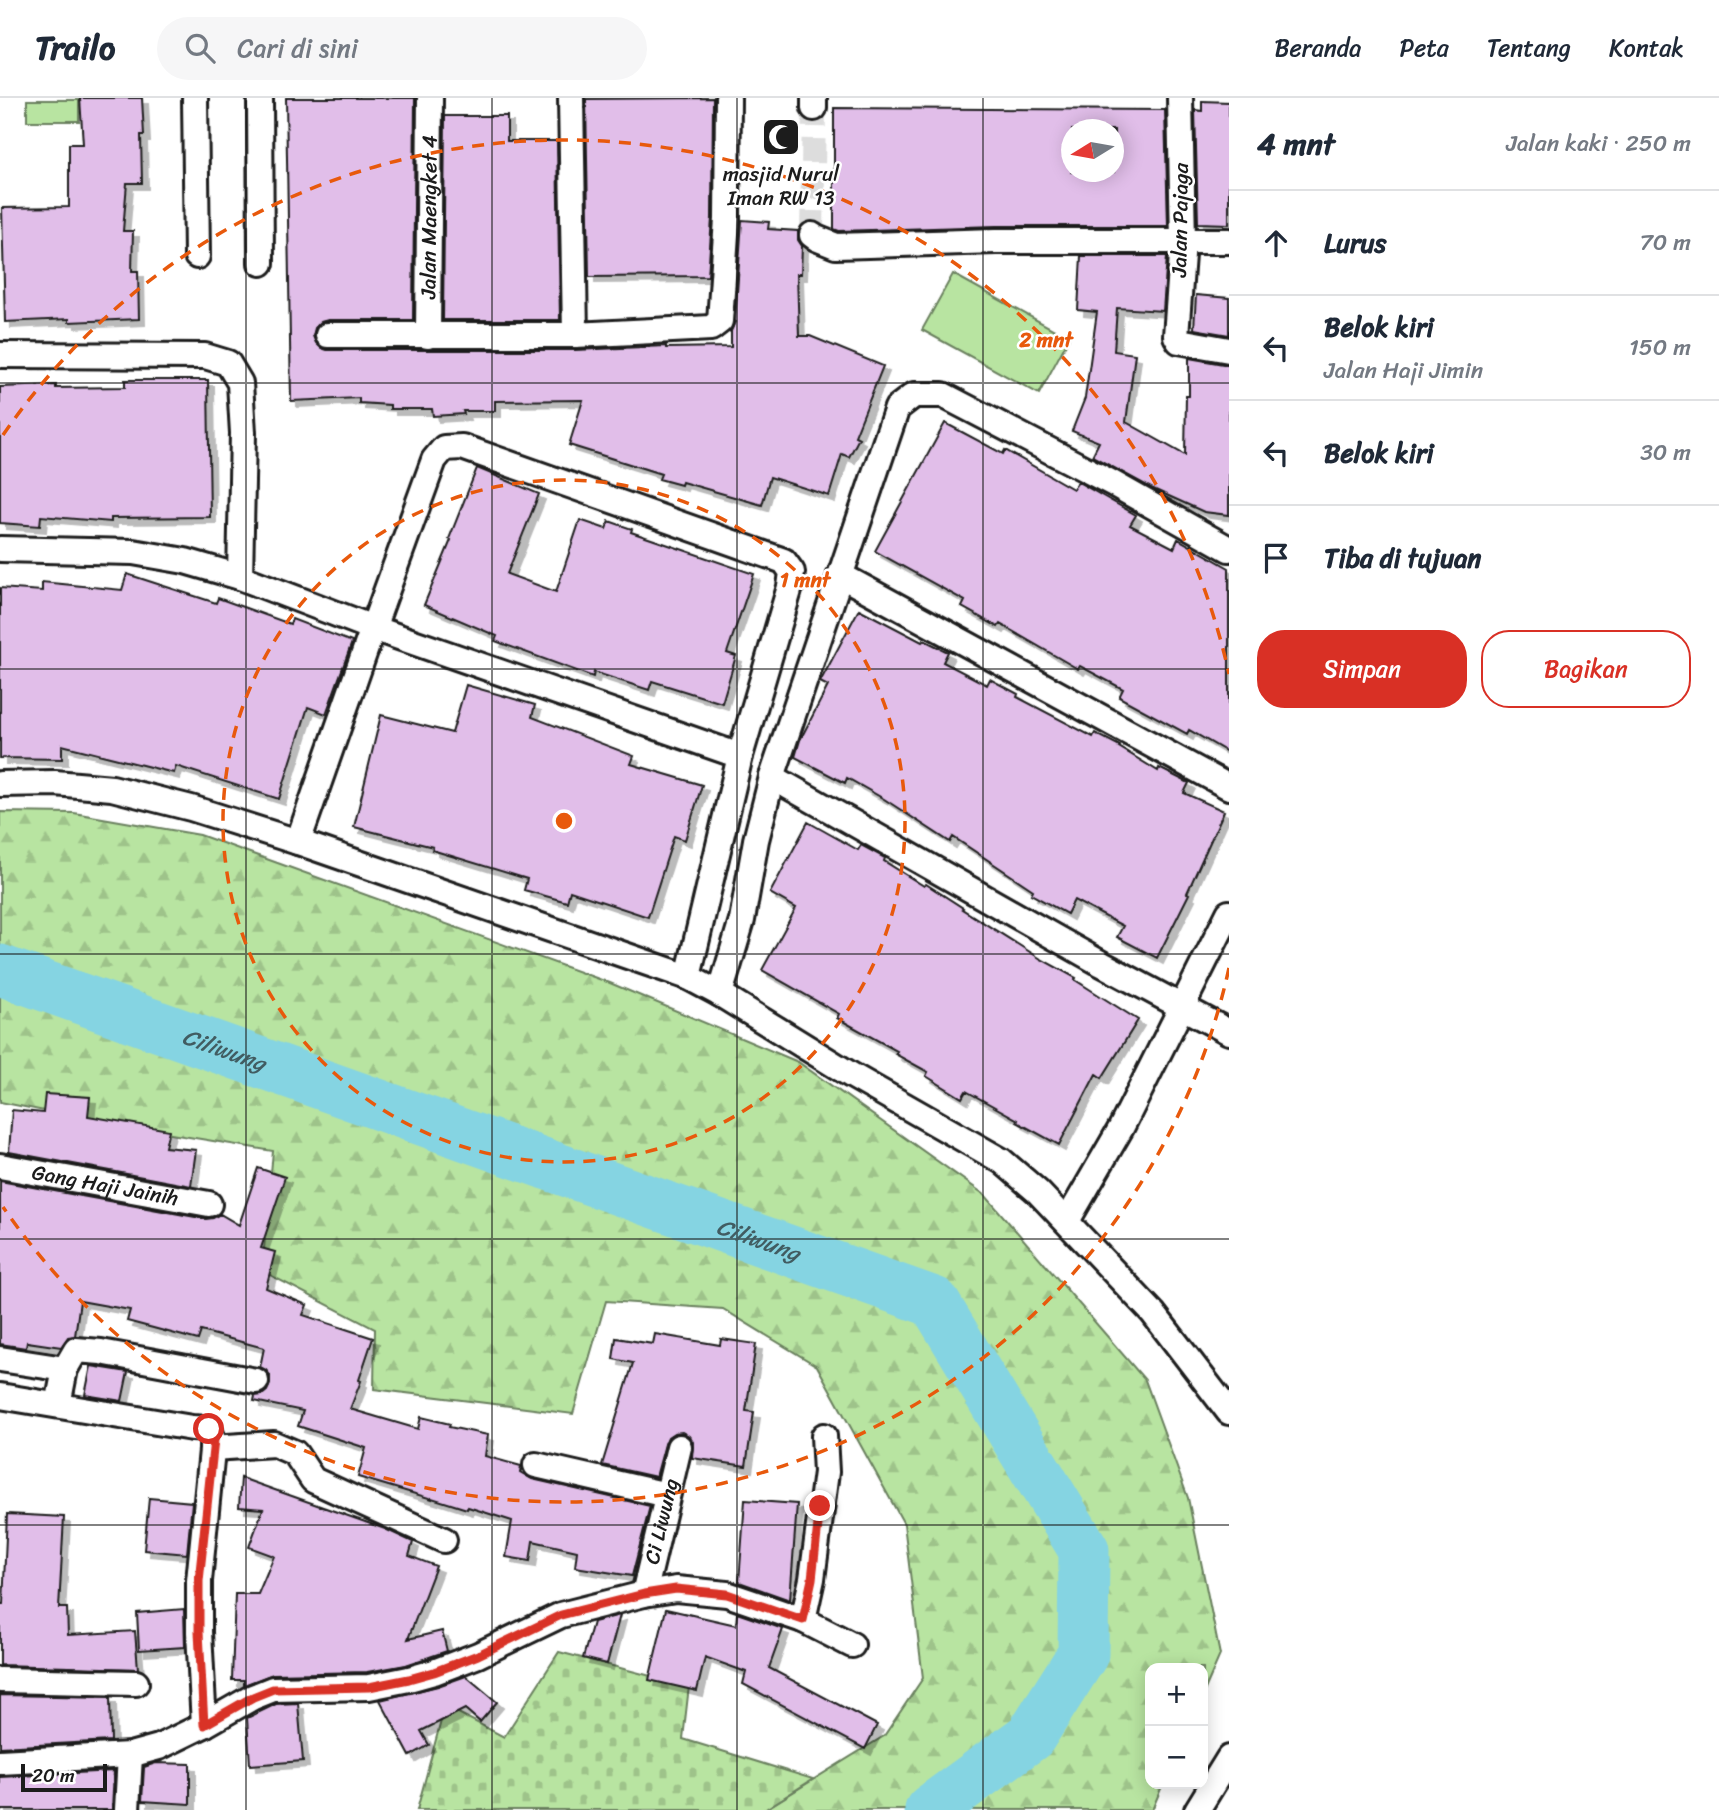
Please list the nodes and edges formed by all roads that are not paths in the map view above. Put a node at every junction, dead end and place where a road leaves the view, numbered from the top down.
1 (195, 98) edge
2 (260, 98) edge
3 (430, 98) edge
4 (571, 98) edge
5 (728, 98) edge
6 (1180, 98) edge
7 (812, 235) dead end
8 (1182, 241) junction
9 (1229, 241) edge
10 (197, 256) dead end
11 (261, 263) dead end
12 (328, 335) dead end
13 (575, 335) junction
14 (428, 336) junction
15 (1229, 350) edge
16 (0, 355) edge
17 (0, 549) edge
18 (1229, 549) edge
19 (840, 575) junction
20 (240, 577) junction
21 (373, 628) junction
22 (740, 756) junction
23 (772, 777) junction
24 (0, 783) edge
25 (1229, 787) edge
26 (298, 842) junction
27 (1229, 913) edge
28 (688, 977) junction
29 (720, 993) junction
30 (1182, 1007) junction
31 (1229, 1032) edge
32 (0, 1166) edge
33 (209, 1204) dead end
34 (1067, 1221) junction
35 (0, 1359) edge
36 (65, 1369) junction
37 (256, 1381) dead end
38 (0, 1396) edge
39 (58, 1405) junction
40 (1229, 1412) edge
41 (824, 1436) dead end
42 (679, 1447) dead end
43 (212, 1448) junction
44 (537, 1465) dead end
45 (667, 1495) junction
46 (444, 1539) dead end
47 (644, 1594) junction
48 (803, 1620) junction
49 (852, 1645) dead end
50 (0, 1680) edge
51 (136, 1684) dead end
52 (204, 1725) junction
53 (130, 1755) junction
54 (1229, 1758) edge
55 (0, 1762) edge
56 (127, 1810) edge
57 (1197, 1810) edge

1 - 10 street
2 - 11 street
3 - 14 street, Jalan Maengket 4
4 - 13 street
5 - 13 street
6 - 8 street, Jalan Pajaga
7 - 8 street
8 - 9 street
8 - 15 street, Jalan Pajaga
12 - 14 street
13 - 14 street
16 - 20 street
17 - 20 street
18 - 19 street
19 - 23 street
19 - 25 street
20 - 21 street
21 - 22 street
21 - 22 street
21 - 26 street
22 - 28 street
23 - 29 street
23 - 30 street
24 - 26 street
26 - 28 street
27 - 30 street
28 - 29 street
29 - 34 street
30 - 31 street
30 - 34 street
32 - 33 street, Gang Haji Jainih
34 - 40 street
35 - 36 street
36 - 37 street
36 - 39 street
38 - 39 street
39 - 43 street
41 - 48 street
42 - 45 street, Ci Liwung
43 - 46 street
43 - 52 street
44 - 45 street
45 - 47 street, Ci Liwung
47 - 48 street
47 - 52 street
48 - 49 street
50 - 51 street
52 - 53 street
53 - 55 street
53 - 56 street
54 - 57 street

